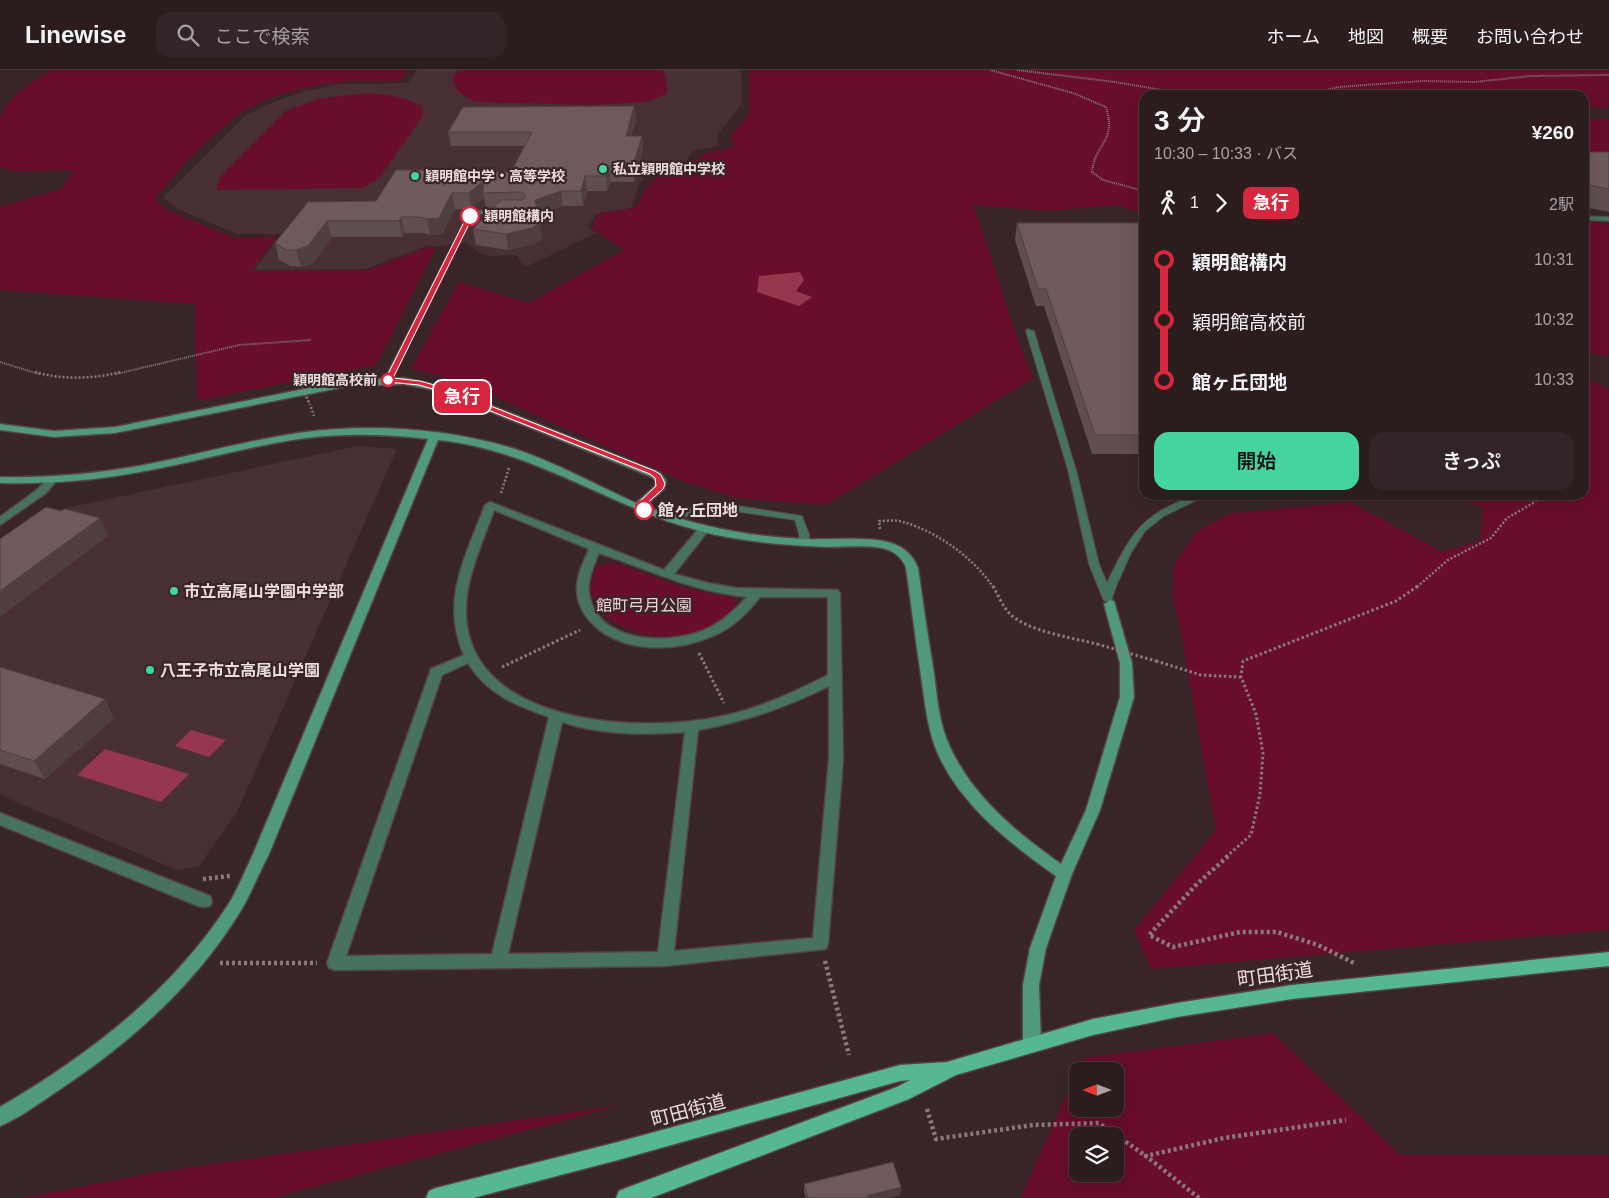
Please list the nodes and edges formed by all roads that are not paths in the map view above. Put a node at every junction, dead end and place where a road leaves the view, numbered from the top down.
1 (507, 212) edge
2 (1589, 218) edge
3 (1609, 219) edge
4 (1030, 331) dead end
5 (391, 375) junction
6 (0, 427) edge
7 (434, 436) junction
8 (0, 480) edge
9 (53, 480) junction
10 (1190, 500) edge
11 (638, 507) junction
12 (667, 519) junction
13 (0, 522) edge
14 (704, 529) junction
15 (804, 543) junction
16 (596, 547) junction
17 (666, 575) junction
18 (757, 593) junction
19 (1108, 600) junction
20 (471, 657) junction
21 (835, 678) junction
22 (556, 717) junction
23 (692, 727) junction
24 (0, 819) edge
25 (1064, 874) junction
26 (204, 901) dead end
27 (1609, 959) edge
28 (665, 960) junction
29 (498, 961) junction
30 (1032, 1044) junction
31 (952, 1068) junction
32 (0, 1117) edge
33 (436, 1198) edge
34 (626, 1198) edge

1 - 5 lane
2 - 3 lane
4 - 19 lane
5 - 6 street
5 - 11 street
7 - 9 street
7 - 11 street
7 - 32 street
8 - 9 street
9 - 13 street
10 - 19 lane
11 - 12 street
12 - 14 street
12 - 15 lane
14 - 15 street
14 - 17 street
15 - 25 street
16 - 17 street
16 - 18 street
16 - 20 street
17 - 18 street
18 - 21 street
19 - 25 street
20 - 22 street
20 - 29 street
21 - 23 street
21 - 28 street
22 - 23 street
22 - 29 street
23 - 28 street
24 - 26 street
25 - 30 street
27 - 30 main road, 町田街道
28 - 29 street
30 - 31 main road, 町田街道
31 - 33 main road, 町田街道
31 - 34 main road, 町田街道

